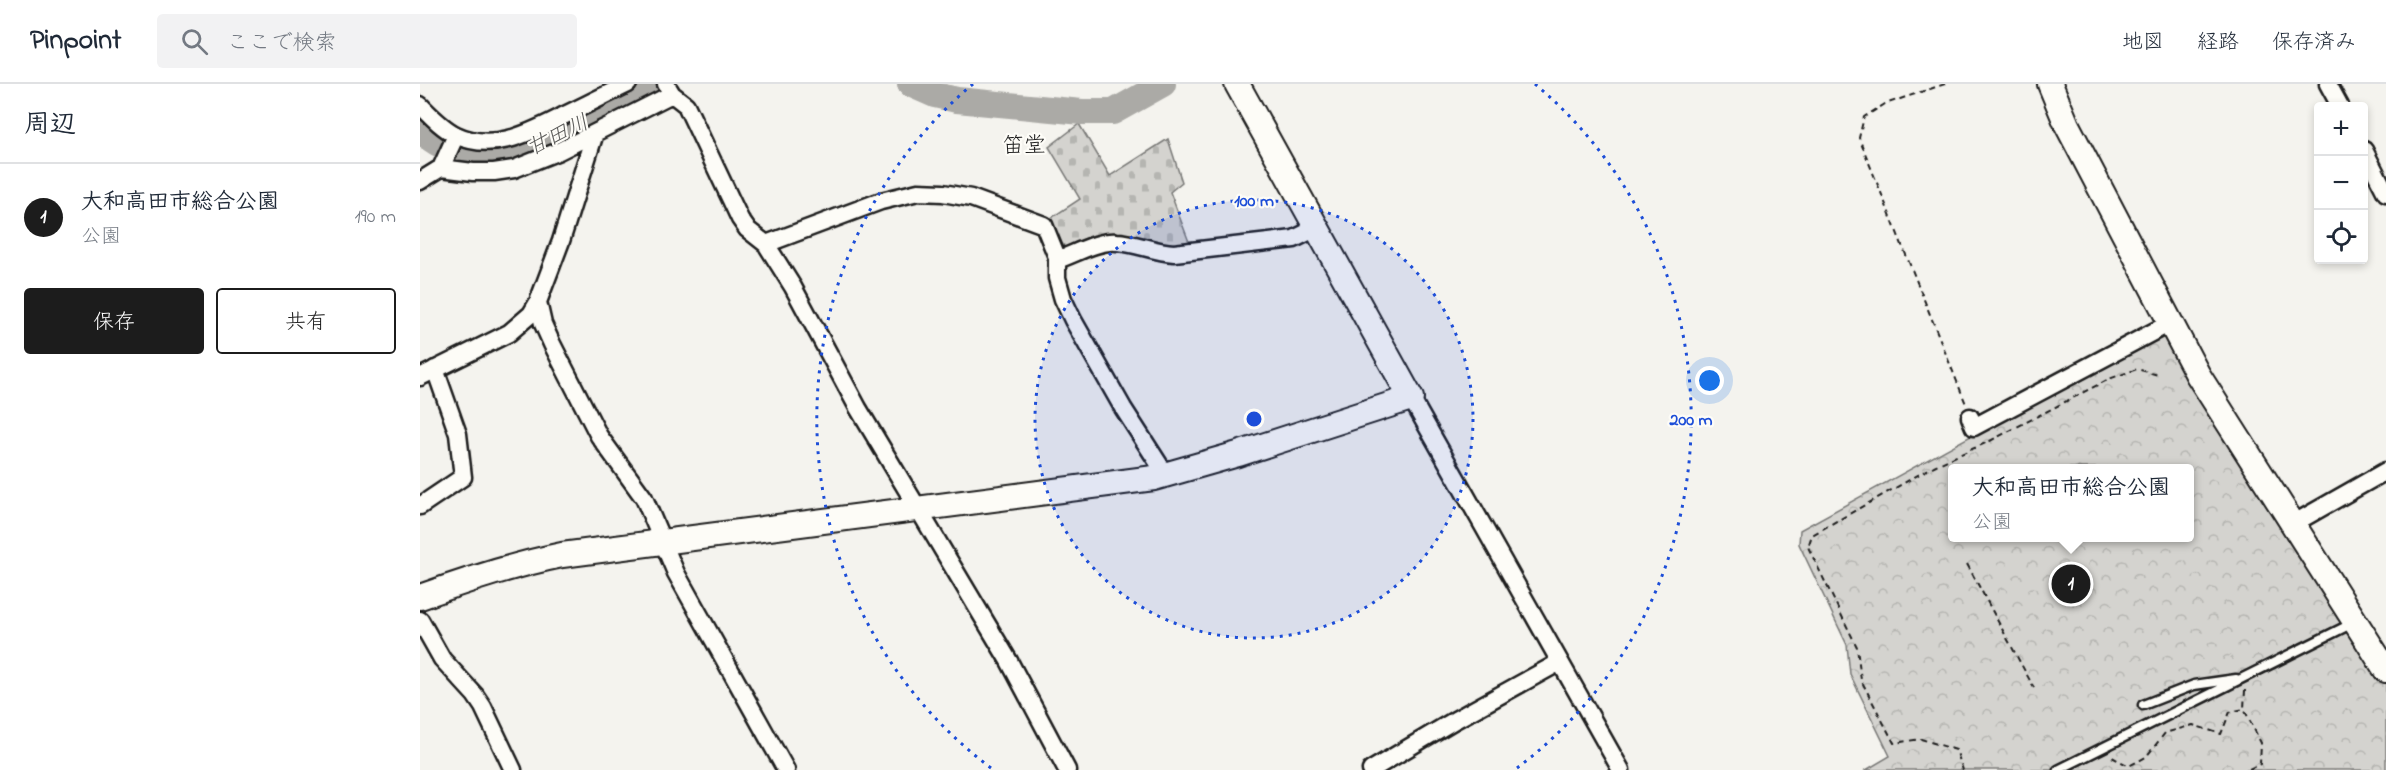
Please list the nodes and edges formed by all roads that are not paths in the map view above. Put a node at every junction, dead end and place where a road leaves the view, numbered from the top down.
1 (628, 84) edge
2 (1237, 84) edge
3 (2050, 84) edge
4 (2328, 84) edge
5 (669, 89) edge
6 (2338, 102) edge
7 (420, 105) edge
8 (595, 133) junction
9 (455, 139) junction
10 (2367, 156) edge
11 (444, 163) junction
12 (420, 181) edge
13 (2386, 193) edge
14 (1318, 227) junction
15 (766, 244) junction
16 (1057, 261) junction
17 (538, 302) junction
18 (2170, 323) junction
19 (427, 373) edge
20 (1411, 398) junction
21 (1970, 417) road end
22 (2386, 471) edge
23 (1166, 475) junction
24 (420, 506) edge
25 (918, 509) junction
26 (2291, 525) junction
27 (662, 542) junction
28 (420, 597) edge
29 (420, 620) edge
30 (2356, 621) junction
31 (1560, 662) junction
32 (2386, 670) edge
33 (2246, 677) junction
34 (2143, 705) dead end
35 (513, 770) edge
36 (786, 770) edge
37 (1067, 770) edge
38 (1371, 770) edge
39 (1621, 770) edge
40 (2058, 770) edge

1 - 9 street
2 - 14 street
3 - 18 street
4 - 6 street
5 - 8 street
5 - 15 street
7 - 9 street
8 - 11 street
8 - 17 street
9 - 11 street
10 - 13 street
11 - 12 street
14 - 16 street
14 - 20 street
15 - 16 street
15 - 25 street
16 - 23 street
17 - 19 street
17 - 27 street
18 - 21 street
18 - 26 street
19 - 24 street
20 - 23 street
20 - 31 street
22 - 26 street
23 - 25 street
25 - 27 street
25 - 37 street
26 - 30 street
27 - 28 street
27 - 36 street
29 - 35 street
30 - 32 street
30 - 33 lane
31 - 38 street
31 - 39 street
33 - 34 lane
33 - 40 lane

